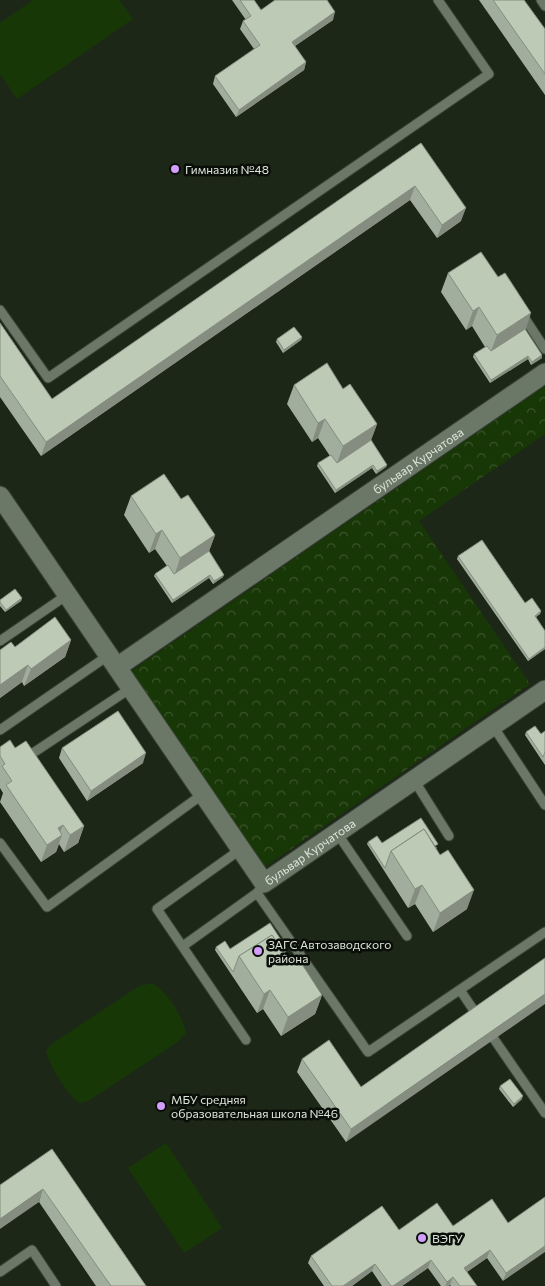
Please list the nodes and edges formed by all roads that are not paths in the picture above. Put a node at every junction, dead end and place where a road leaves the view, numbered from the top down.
1 (438, 0) edge
2 (541, 0) edge
3 (545, 6) edge
4 (514, 302) edge
5 (0, 310) edge
6 (545, 349) edge
7 (545, 373) edge
8 (0, 496) edge
9 (68, 595) junction
10 (0, 641) edge
11 (113, 661) junction
12 (131, 688) junction
13 (545, 690) edge
14 (493, 726) junction
15 (0, 730) edge
16 (33, 753) edge
17 (414, 780) junction
18 (203, 794) junction
19 (545, 805) edge
20 (337, 833) junction
21 (449, 836) dead end
22 (0, 843) edge
23 (241, 849) junction
24 (261, 888) junction
25 (545, 932) edge
26 (408, 936) dead end
27 (183, 946) junction
28 (460, 990) junction
29 (477, 1015) edge
30 (494, 1039) edge
31 (246, 1040) dead end
32 (545, 1113) edge
33 (0, 1272) edge
34 (56, 1286) edge

1 - 5 lane
2 - 3 lane
4 - 6 lane
7 - 11 street, бульвар Курчатова
8 - 9 street, бульвар Курчатова
9 - 10 lane
9 - 11 street, бульвар Курчатова
11 - 12 street, бульвар Курчатова
11 - 15 lane
12 - 16 lane
12 - 18 street, бульвар Курчатова
13 - 14 street, бульвар Курчатова
14 - 17 street, бульвар Курчатова
14 - 19 lane
17 - 20 street, бульвар Курчатова
17 - 21 lane
18 - 22 lane
18 - 23 street, бульвар Курчатова
20 - 24 street, бульвар Курчатова
20 - 26 lane
23 - 24 street, бульвар Курчатова
23 - 27 lane
24 - 27 lane
24 - 28 lane
25 - 28 lane
27 - 31 lane
28 - 29 lane
30 - 32 lane
33 - 34 lane

